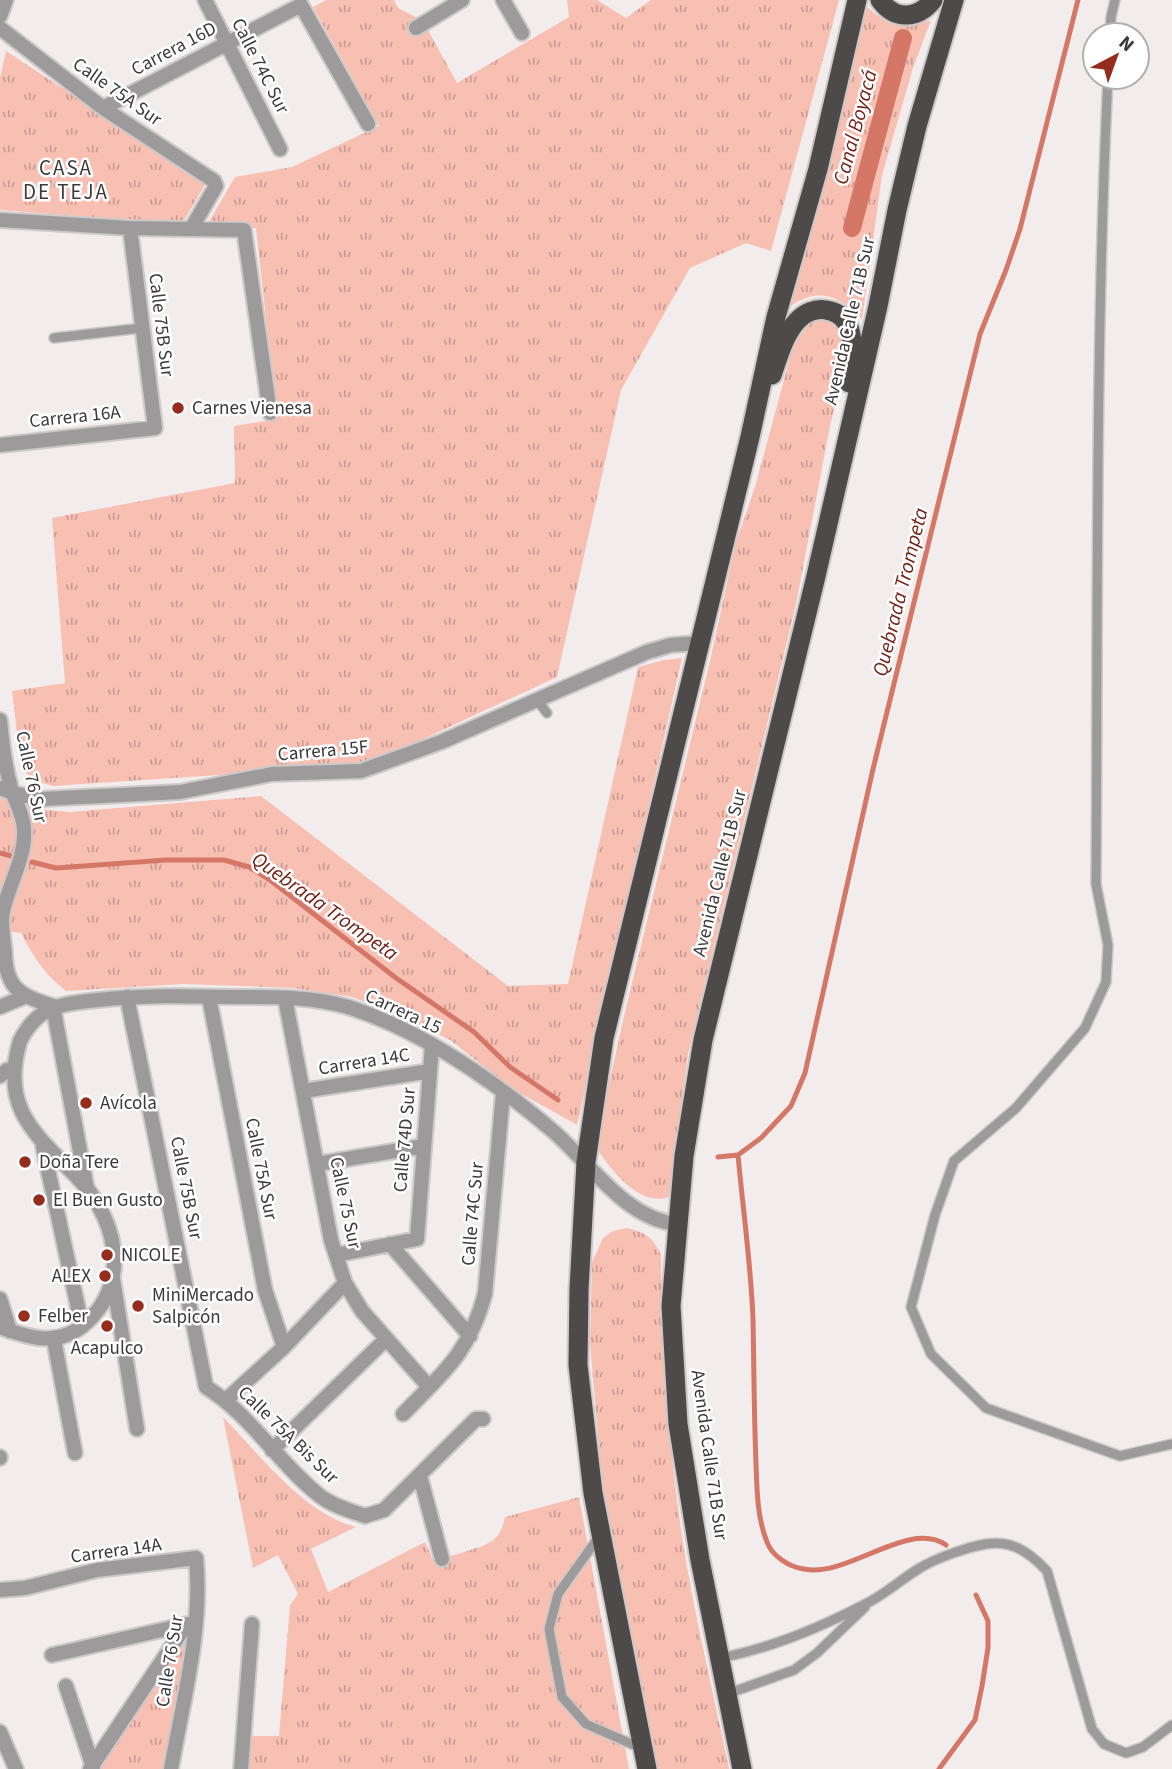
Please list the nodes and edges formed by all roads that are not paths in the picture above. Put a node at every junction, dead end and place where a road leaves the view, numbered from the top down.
1 (6, 0) edge
2 (205, 0) edge
3 (462, 0) edge
4 (503, 0) edge
5 (857, 0) edge
6 (880, 0) edge
7 (933, 0) edge
8 (954, 0) edge
9 (1115, 0) edge
10 (0, 16) edge
11 (1111, 21) edge
12 (0, 28) edge
13 (416, 28) dead end
14 (522, 33) dead end
15 (228, 43) junction
16 (1107, 91) edge
17 (103, 108) junction
18 (368, 124) dead end
19 (280, 149) dead end
20 (0, 220) edge
21 (130, 228) junction
22 (191, 229) junction
23 (142, 328) junction
24 (54, 338) dead end
25 (271, 413) dead end
26 (155, 428) joint
27 (750, 437) junction
28 (0, 445) edge
29 (838, 475) junction
30 (699, 643) junction
31 (537, 700) junction
32 (547, 713) dead end
33 (0, 720) edge
34 (6, 791) edge
35 (24, 997) junction
36 (127, 997) junction
37 (209, 997) junction
38 (285, 998) junction
39 (53, 1006) junction
40 (0, 1007) edge
41 (432, 1045) junction
42 (430, 1071) junction
43 (4, 1073) edge
44 (303, 1091) junction
45 (503, 1093) junction
46 (424, 1146) junction
47 (43, 1147) junction
48 (586, 1162) junction
49 (317, 1164) junction
50 (87, 1189) junction
51 (677, 1224) junction
52 (390, 1244) junction
53 (336, 1255) junction
54 (113, 1279) junction
55 (345, 1283) junction
56 (0, 1300) edge
57 (82, 1326) junction
58 (5, 1329) edge
59 (470, 1336) junction
60 (386, 1339) junction
61 (54, 1340) junction
62 (284, 1347) junction
63 (206, 1387) joint
64 (429, 1387) junction
65 (226, 1400) junction
66 (403, 1414) dead end
67 (483, 1419) dead end
68 (138, 1429) dead end
69 (1172, 1444) edge
70 (272, 1450) junction
71 (75, 1453) dead end
72 (420, 1476) junction
73 (601, 1533) junction
74 (196, 1558) joint
75 (442, 1559) dead end
76 (0, 1590) edge
77 (872, 1600) junction
78 (191, 1623) junction
79 (252, 1624) dead end
80 (52, 1655) dead end
81 (720, 1658) junction
82 (66, 1686) dead end
83 (727, 1694) junction
84 (1172, 1725) edge
85 (0, 1732) edge
86 (643, 1749) junction
87 (91, 1768) edge
88 (16, 1769) edge
89 (171, 1769) edge
90 (241, 1769) edge
91 (646, 1769) edge
92 (741, 1769) edge

1 - 10 street
2 - 15 street, Calle 74C Sur
3 - 13 street
4 - 14 street
5 - 27 highway
6 - 7 highway
8 - 29 highway, Avenida Calle 71B Sur
9 - 11 lane
12 - 17 street, Calle 75A Sur
15 - 17 street, Carrera 16D
15 - 18 street, Carrera 16D
15 - 19 street, Calle 74C Sur
16 - 69 lane
17 - 22 street, Calle 75A Sur
20 - 21 street
21 - 22 street
21 - 23 street, Calle 75B Sur
22 - 25 street
23 - 24 lane
23 - 26 street, Calle 75B Sur
26 - 28 street, Carrera 16A
27 - 29 highway
27 - 30 highway
29 - 51 highway, Avenida Calle 71B Sur
30 - 31 street, Carrera 15F
30 - 48 highway
31 - 32 lane
31 - 34 street, Carrera 15F
33 - 34 street, Calle 76 Sur
34 - 35 street, Calle 76 Sur
35 - 39 street
35 - 40 street
36 - 37 street, Carrera 15
36 - 39 street, Carrera 15
36 - 63 street, Calle 75B Sur
37 - 38 street, Carrera 15
37 - 62 street, Calle 75A Sur
38 - 41 street, Carrera 15
38 - 44 street, Calle 75 Sur
39 - 43 street
39 - 50 street
41 - 42 street, Calle 74D Sur
41 - 45 street, Carrera 15
42 - 44 street, Carrera 14C
42 - 46 street, Calle 74D Sur
43 - 47 street
44 - 49 street, Calle 75 Sur
45 - 48 street, Carrera 15
45 - 59 street, Calle 74C Sur
46 - 49 street
46 - 52 street, Calle 74D Sur
47 - 50 street
47 - 57 street
48 - 51 street, Carrera 15
48 - 73 highway
49 - 53 street, Calle 75 Sur
50 - 54 street
51 - 81 highway, Avenida Calle 71B Sur
52 - 53 street
52 - 59 street
53 - 55 street, Calle 75 Sur
54 - 57 street
54 - 68 street
55 - 60 street, Calle 75 Sur
55 - 62 street
56 - 58 street
57 - 61 street
58 - 61 street
59 - 64 street, Calle 74C Sur
60 - 64 street, Calle 75 Sur
60 - 70 street
61 - 71 street
62 - 65 street
63 - 65 street, Calle 75A Bis Sur
64 - 66 street, Calle 74C Sur
65 - 70 street, Calle 75A Bis Sur
67 - 72 street
70 - 72 street, Calle 75A Bis Sur
72 - 75 street
73 - 86 highway
73 - 86 lane
74 - 76 street, Carrera 14A
74 - 78 street, Calle 76 Sur
77 - 81 lane
77 - 83 lane
77 - 84 lane
78 - 80 street
78 - 87 street
78 - 89 street, Calle 76 Sur
79 - 90 street
81 - 83 highway, Avenida Calle 71B Sur
82 - 87 street
83 - 92 highway, Avenida Calle 71B Sur
85 - 88 street
86 - 91 highway

